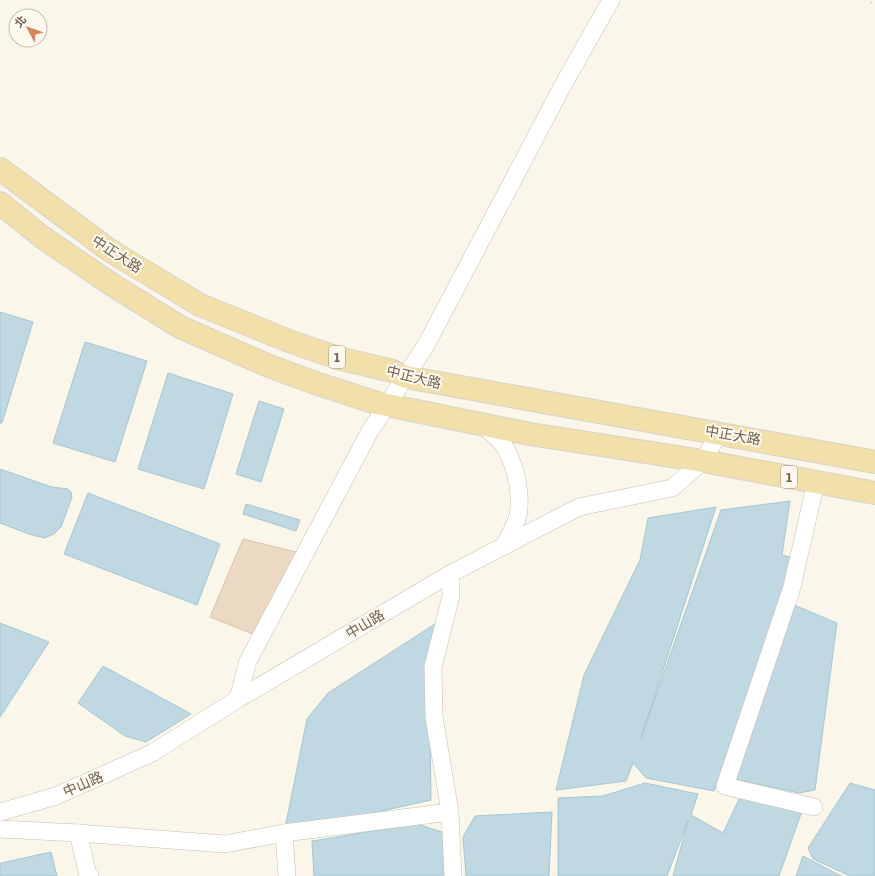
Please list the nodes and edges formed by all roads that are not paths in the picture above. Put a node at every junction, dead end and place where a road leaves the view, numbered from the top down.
1 (610, 0) edge
2 (0, 168) edge
3 (0, 203) edge
4 (406, 377) junction
5 (388, 404) junction
6 (479, 423) junction
7 (719, 433) junction
8 (703, 461) junction
9 (875, 462) edge
10 (816, 482) junction
11 (875, 493) edge
12 (504, 546) junction
13 (450, 574) junction
14 (238, 699) junction
15 (814, 807) dead end
16 (0, 812) edge
17 (450, 812) junction
18 (0, 829) edge
19 (78, 833) junction
20 (284, 833) junction
21 (90, 876) edge
22 (287, 876) edge
23 (454, 876) edge

1 - 4 street
2 - 4 main road, 中正大路 / 1
3 - 5 main road, 中正大路 / 1
4 - 5 street
4 - 7 main road, 中正大路 / 1
5 - 6 main road, 中正大路 / 1
5 - 14 street
6 - 8 main road, 中正大路 / 1
6 - 12 street
7 - 8 street, 中山路
7 - 9 main road, 中正大路 / 1
8 - 10 main road, 中正大路 / 1
8 - 12 street, 中山路
10 - 11 main road, 中正大路 / 1
10 - 15 street
12 - 13 street, 中山路
13 - 14 street, 中山路
13 - 17 street
14 - 16 street, 中山路
17 - 20 street
17 - 23 street
18 - 19 street
19 - 20 street
19 - 21 street
20 - 22 street

